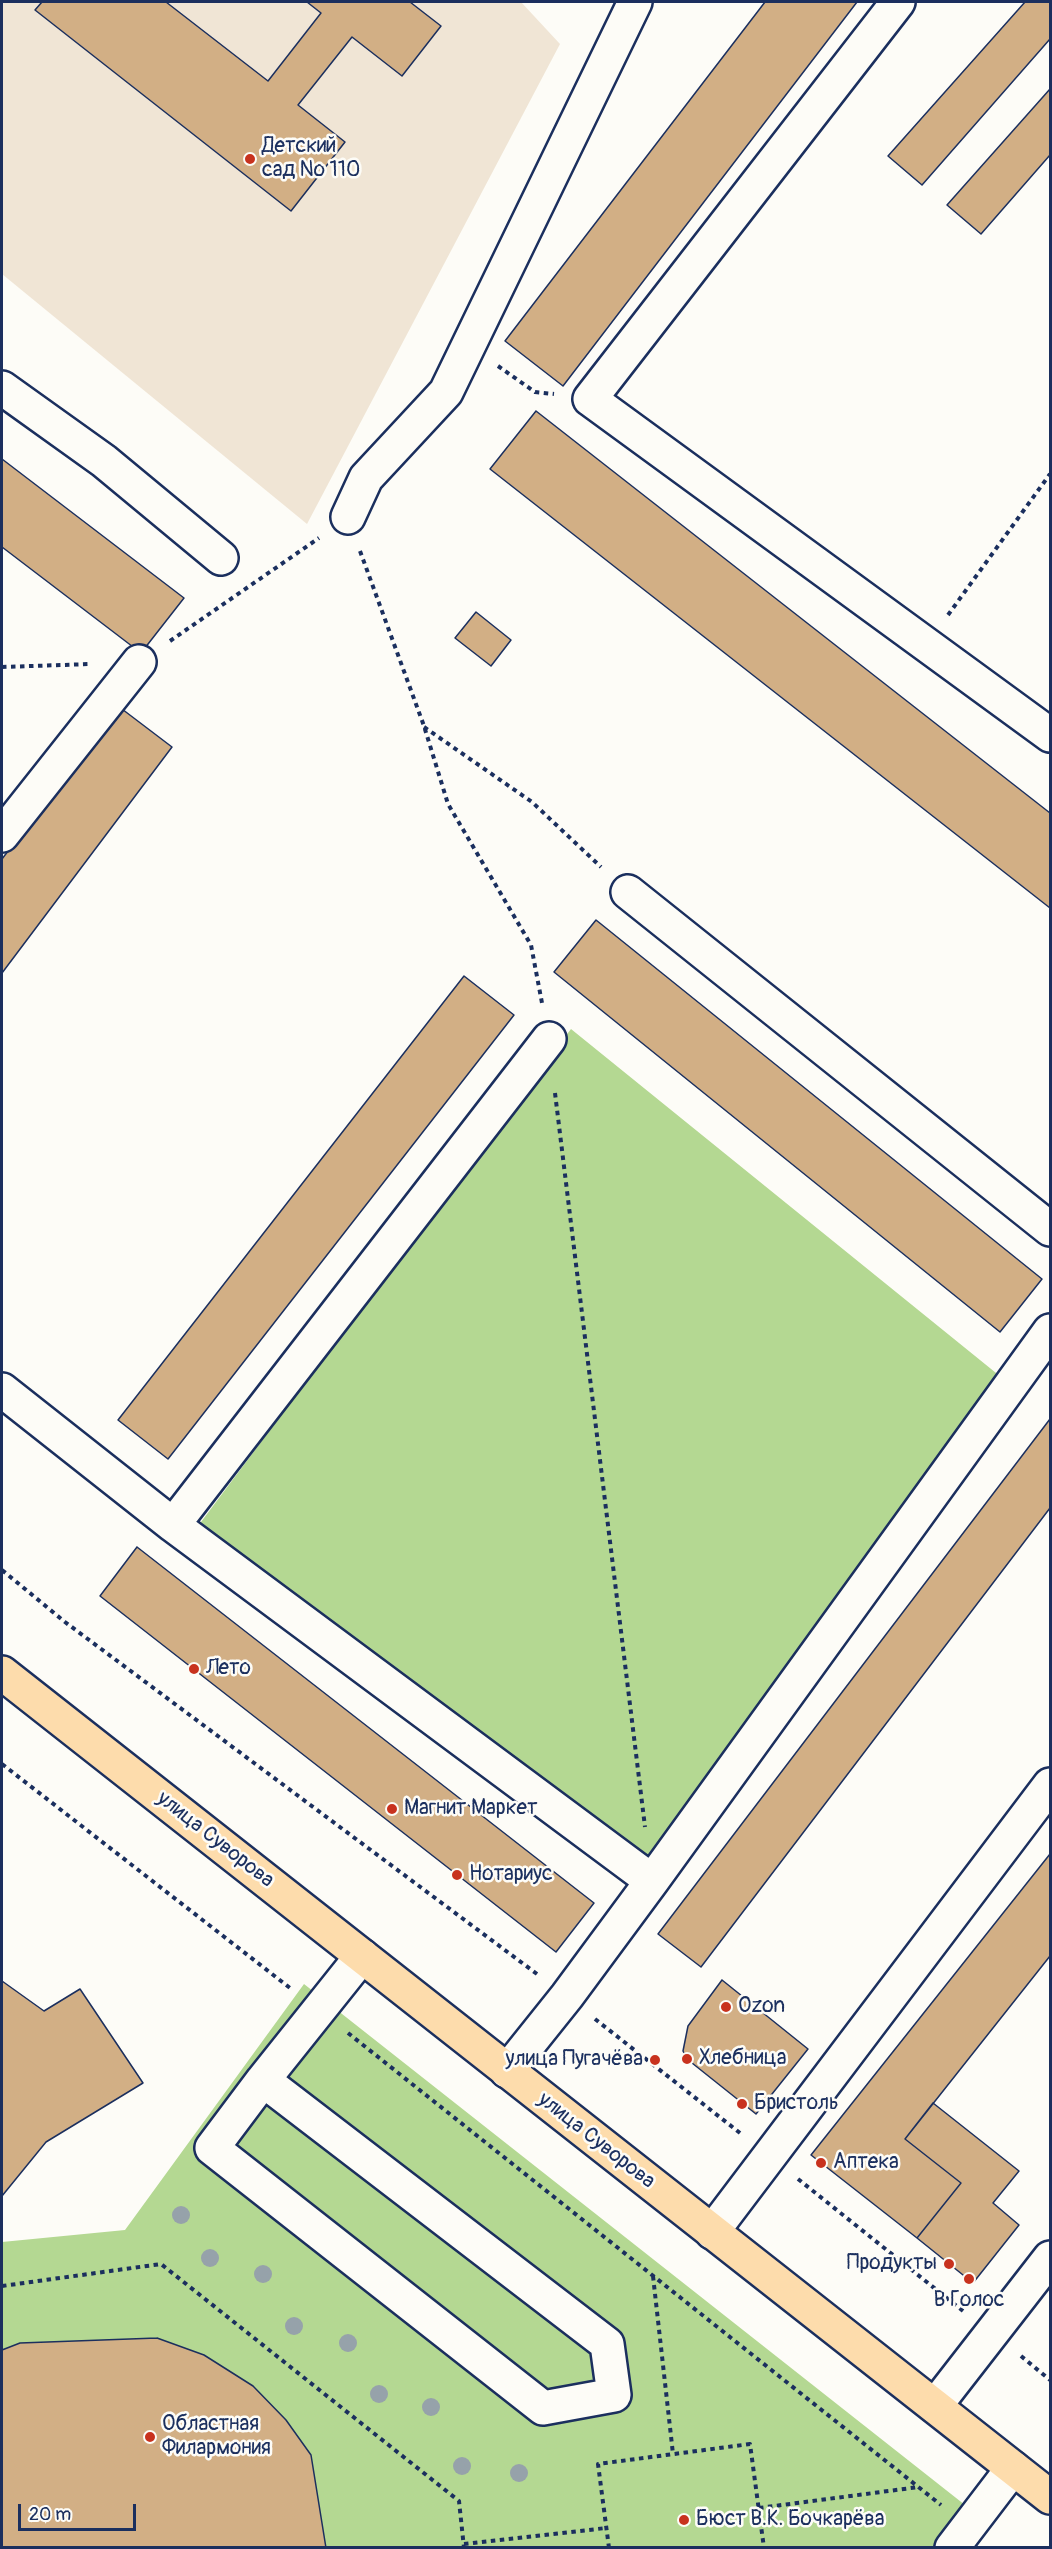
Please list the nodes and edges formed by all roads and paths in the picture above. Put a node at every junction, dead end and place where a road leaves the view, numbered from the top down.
1 (635, 2) edge
2 (898, 2) edge
3 (469, 346) junction
4 (2, 388) edge
5 (590, 399) junction
6 (1050, 474) edge
7 (348, 518) joint
8 (221, 558) dead end
9 (927, 645) junction
10 (139, 662) joint
11 (2, 668) edge
12 (424, 726) junction
13 (1050, 735) edge
14 (2, 835) edge
15 (628, 892) joint
16 (549, 1039) junction
17 (1050, 1229) edge
18 (1050, 1331) edge
19 (2, 1390) edge
20 (173, 1525) junction
21 (2, 1570) edge
22 (2, 1673) edge
23 (2, 1764) edge
24 (1050, 1785) edge
25 (652, 1881) junction
26 (362, 1956) junction
27 (567, 1996) junction
28 (320, 2011) junction
29 (507, 2072) junction
30 (263, 2080) junction
31 (770, 2157) junction
32 (712, 2232) junction
33 (1050, 2258) edge
34 (653, 2276) junction
35 (2, 2286) edge
36 (992, 2334) junction
37 (1050, 2380) edge
38 (935, 2406) junction
39 (673, 2454) junction
40 (1013, 2468) junction
41 (919, 2487) junction
42 (1050, 2497) edge
43 (759, 2508) junction
44 (606, 2528) junction
45 (960, 2537) edge
46 (464, 2546) edge
47 (609, 2547) edge
48 (764, 2547) edge

1 - 3 street
2 - 5 street
3 - 5 path
3 - 7 street
4 - 8 street
5 - 9 street
6 - 9 path
7 - 12 path
9 - 13 street
10 - 11 path
10 - 14 street
12 - 15 path
12 - 16 path
15 - 17 street
16 - 20 street
16 - 25 path
18 - 25 street
19 - 20 street
20 - 25 street
21 - 27 path
22 - 26 main road, улица Суворова
23 - 28 path
24 - 31 street
25 - 27 street
26 - 28 street
26 - 29 main road, улица Суворова
27 - 29 street
27 - 31 path
28 - 30 street
28 - 34 path
29 - 32 main road, улица Суворова
30 - 30 street
31 - 32 street
31 - 36 path
32 - 38 main road, улица Суворова
33 - 36 street
34 - 39 path
34 - 41 path
35 - 46 path
36 - 37 path
36 - 38 street
38 - 40 main road, улица Суворова
39 - 43 path
39 - 44 path
40 - 42 main road, улица Суворова
40 - 45 street
41 - 43 path
41 - 45 path
43 - 48 path
44 - 46 path
44 - 47 path

